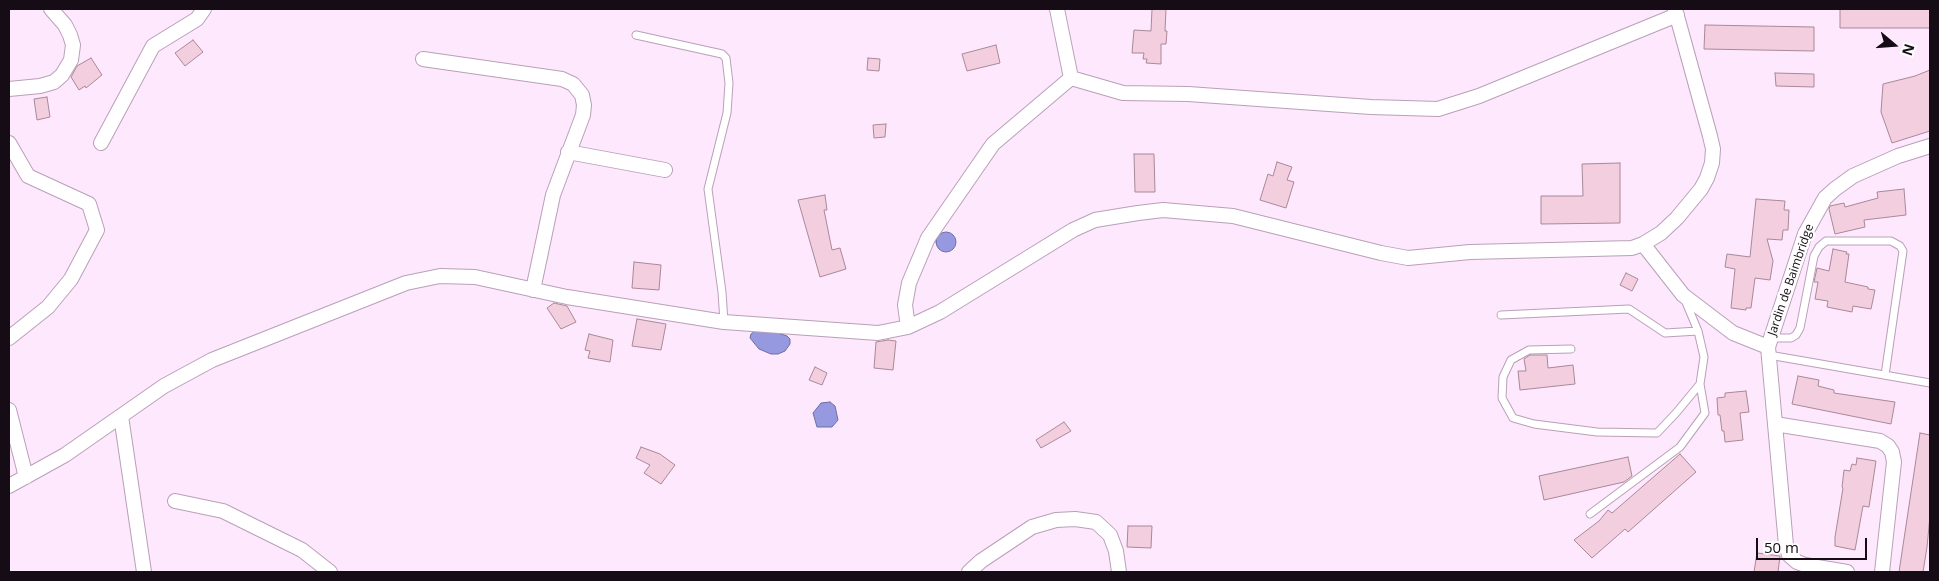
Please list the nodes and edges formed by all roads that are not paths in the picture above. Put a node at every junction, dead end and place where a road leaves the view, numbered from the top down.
1 (51, 9) edge
2 (204, 9) edge
3 (1057, 9) edge
4 (1676, 12) edge
5 (636, 35) dead end
6 (423, 59) dead end
7 (1070, 78) junction
8 (9, 89) edge
9 (9, 143) edge
10 (101, 144) dead end
11 (1930, 146) edge
12 (568, 152) junction
13 (665, 170) dead end
14 (1643, 244) junction
15 (533, 290) junction
16 (1683, 295) junction
17 (1501, 315) dead end
18 (724, 322) junction
19 (908, 326) junction
20 (1698, 331) junction
21 (9, 338) edge
22 (1769, 347) junction
23 (1571, 350) dead end
24 (1885, 376) junction
25 (1930, 383) edge
26 (1700, 384) junction
27 (9, 410) edge
28 (121, 416) junction
29 (1775, 424) junction
30 (26, 477) junction
31 (9, 486) edge
32 (175, 502) dead end
33 (1590, 514) dead end
34 (144, 572) edge
35 (330, 572) edge
36 (970, 572) edge
37 (1119, 572) edge
38 (1847, 572) edge
39 (1882, 572) edge

1 - 8 street
2 - 10 street
3 - 7 street
4 - 7 street
4 - 14 street
5 - 18 lane
6 - 12 street
7 - 19 street
9 - 21 street
11 - 22 street, Jardin de Baimbridge
12 - 13 street
12 - 15 street
14 - 16 street
14 - 19 street
15 - 18 street
15 - 28 street
16 - 20 lane
16 - 22 street
17 - 20 lane
18 - 19 street
20 - 26 lane
22 - 24 lane
22 - 24 lane
22 - 29 street, Jardin de Baimbridge
23 - 26 lane
24 - 25 lane
26 - 33 lane
27 - 30 street
28 - 30 street
28 - 34 street
29 - 38 street, Jardin de Baimbridge
29 - 39 street
30 - 31 street
32 - 35 street
36 - 37 street

